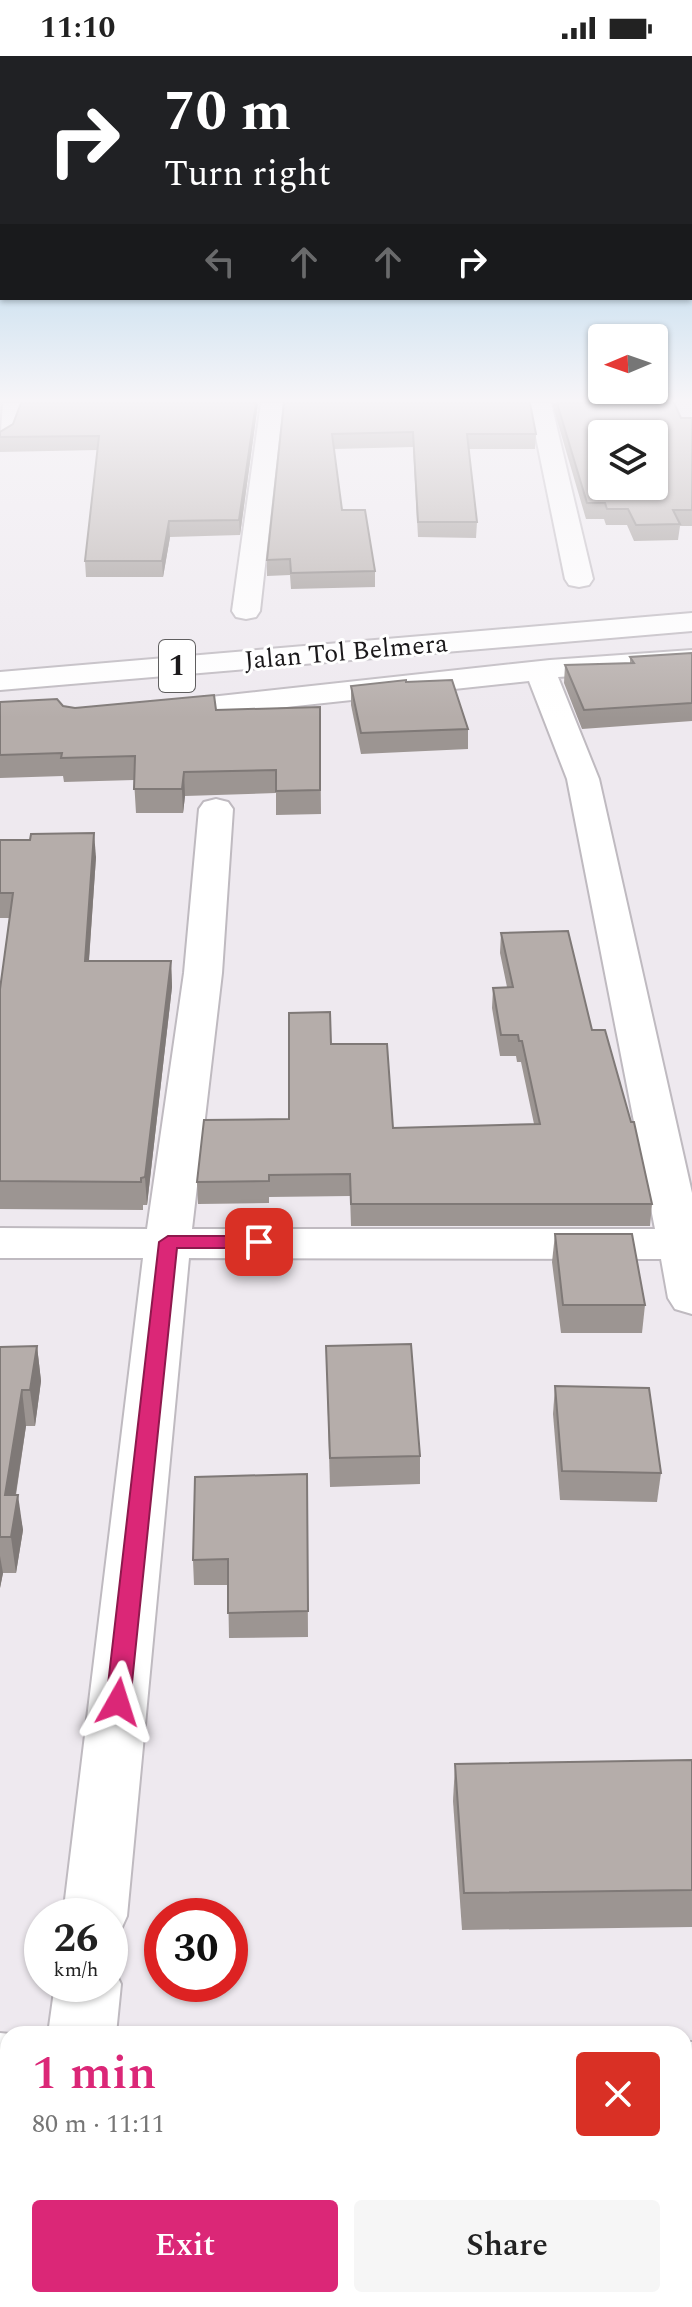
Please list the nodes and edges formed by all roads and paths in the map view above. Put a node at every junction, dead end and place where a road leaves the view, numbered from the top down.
1 (259, 508) edge
2 (563, 508) edge
3 (579, 579) dead end
4 (692, 600) edge
5 (246, 611) dead end
6 (692, 622) edge
7 (0, 658) edge
8 (692, 659) edge
9 (540, 671) junction
10 (0, 681) edge
11 (122, 715) edge
12 (216, 809) dead end
13 (168, 1242) junction
14 (0, 1243) edge
15 (686, 1244) edge
16 (692, 1298) edge
17 (97, 1898) edge
18 (86, 2002) edge
19 (83, 2026) edge

1 - 5 main road
2 - 3 main road
4 - 7 main road, Jalan Tol Belmera / 1
6 - 10 main road, Jalan Tol Belmera / 1
8 - 9 main road
9 - 11 main road
9 - 15 main road
12 - 13 main road
13 - 14 main road
13 - 15 main road
13 - 17 main road
15 - 16 main road
18 - 19 main road

